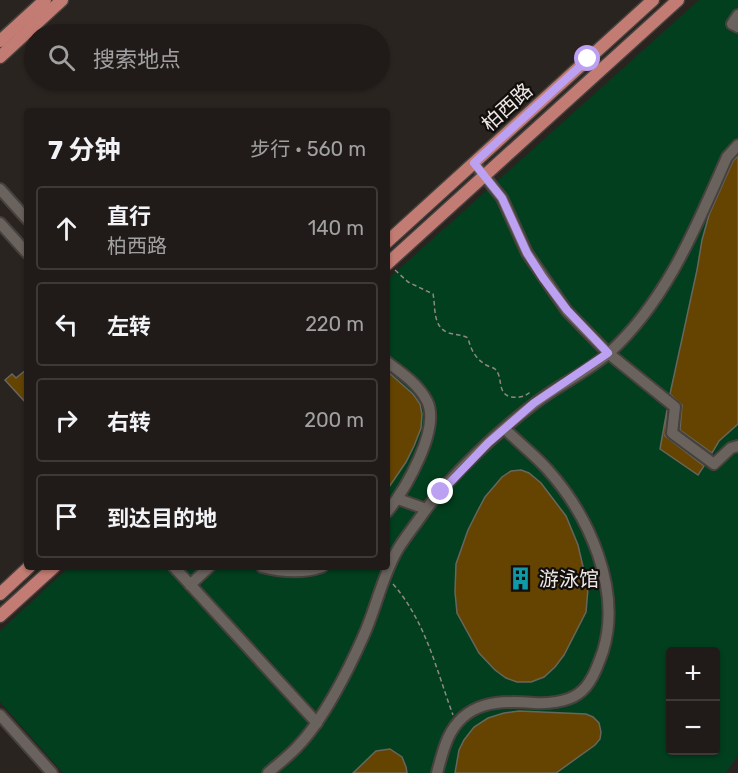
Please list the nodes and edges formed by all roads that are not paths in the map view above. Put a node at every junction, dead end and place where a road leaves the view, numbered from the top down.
1 (45, 0) edge
2 (62, 0) edge
3 (653, 0) edge
4 (678, 0) edge
5 (738, 15) edge
6 (36, 24) edge
7 (738, 27) edge
8 (24, 35) edge
9 (0, 41) edge
10 (0, 57) edge
11 (738, 145) edge
12 (474, 163) junction
13 (486, 176) junction
14 (0, 189) edge
15 (24, 216) edge
16 (0, 223) edge
17 (390, 239) edge
18 (24, 250) edge
19 (390, 261) edge
20 (608, 353) junction
21 (390, 364) edge
22 (505, 429) junction
23 (738, 446) edge
24 (398, 499) junction
25 (390, 508) edge
26 (426, 509) junction
27 (390, 561) edge
28 (26, 570) edge
29 (51, 570) edge
30 (177, 570) edge
31 (206, 570) edge
32 (272, 570) edge
33 (308, 570) edge
34 (388, 570) edge
35 (190, 585) junction
36 (0, 594) edge
37 (0, 616) edge
38 (0, 715) edge
39 (317, 723) junction
40 (52, 773) edge
41 (268, 773) edge
42 (437, 773) edge

1 - 9 main road
2 - 6 main road
3 - 12 main road, 柏西路
4 - 13 main road, 柏西路
5 - 7 street
8 - 10 main road
11 - 20 street
12 - 13 street
12 - 17 main road, 柏西路
13 - 19 main road, 柏西路
13 - 20 street
14 - 15 street
16 - 18 street
20 - 22 street
20 - 23 street
21 - 24 street
22 - 26 street
22 - 42 street
24 - 25 street
24 - 26 street
26 - 27 street
28 - 36 main road
29 - 37 main road
30 - 35 street
31 - 35 street
32 - 33 street
34 - 39 street
35 - 39 street
38 - 40 street
39 - 41 street

